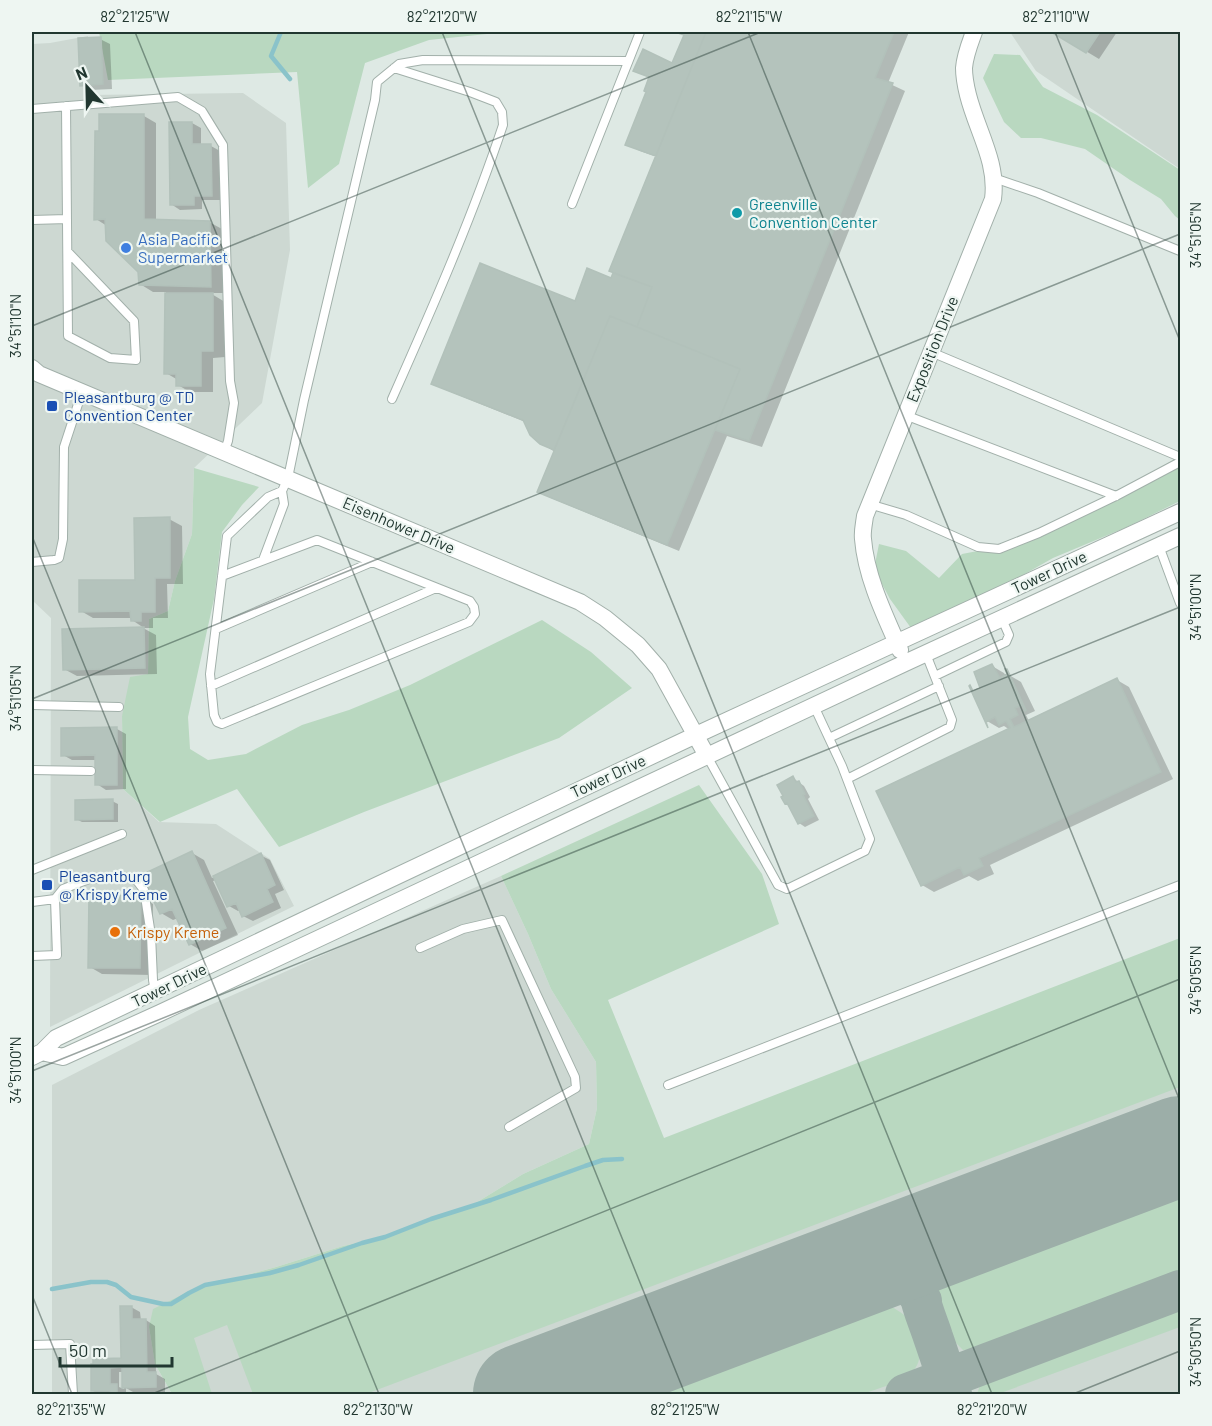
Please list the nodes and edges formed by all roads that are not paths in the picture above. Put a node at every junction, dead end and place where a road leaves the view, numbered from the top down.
1 (640, 32) edge
2 (974, 32) edge
3 (628, 61) junction
4 (394, 68) junction
5 (66, 106) junction
6 (32, 109) edge
7 (994, 178) junction
8 (572, 204) dead end
9 (67, 219) junction
10 (32, 220) edge
11 (1180, 251) edge
12 (68, 252) junction
13 (931, 352) junction
14 (32, 368) edge
15 (82, 392) junction
16 (392, 399) dead end
17 (905, 415) junction
18 (224, 452) junction
19 (1180, 457) edge
20 (1180, 462) edge
21 (285, 485) junction
22 (1116, 496) junction
23 (869, 504) junction
24 (1180, 512) edge
25 (1180, 536) edge
26 (1159, 546) junction
27 (263, 561) junction
28 (32, 562) edge
29 (372, 562) junction
30 (222, 576) junction
31 (436, 588) junction
32 (1180, 603) edge
33 (1002, 619) junction
34 (216, 629) junction
35 (896, 642) junction
36 (926, 654) junction
37 (905, 663) junction
38 (935, 676) junction
39 (211, 686) junction
40 (939, 686) junction
41 (32, 705) edge
42 (814, 706) junction
43 (119, 707) dead end
44 (696, 735) junction
45 (829, 738) junction
46 (707, 756) junction
47 (32, 770) edge
48 (91, 771) dead end
49 (847, 779) junction
50 (122, 834) dead end
51 (32, 870) edge
52 (1180, 885) edge
53 (55, 899) junction
54 (32, 902) edge
55 (420, 948) dead end
56 (32, 956) edge
57 (155, 992) junction
58 (37, 1054) edge
59 (668, 1085) dead end
60 (509, 1127) dead end
61 (32, 1345) edge
62 (73, 1395) edge

1 - 3 lane
2 - 7 street, Exposition Drive
3 - 4 lane
3 - 8 lane
4 - 16 lane
4 - 21 lane
5 - 6 lane
5 - 9 lane
5 - 18 lane
7 - 11 lane
7 - 13 street, Exposition Drive
9 - 10 lane
9 - 12 lane
12 - 12 lane
13 - 17 street, Exposition Drive
13 - 19 lane
14 - 15 street, Eisenhower Drive
15 - 18 street, Eisenhower Drive
15 - 28 lane
17 - 22 lane
17 - 23 street, Exposition Drive
18 - 21 street, Eisenhower Drive
20 - 22 lane
21 - 27 lane
21 - 30 lane
21 - 44 street, Eisenhower Drive
22 - 23 lane
23 - 35 street, Exposition Drive
24 - 35 street, Tower Drive
25 - 26 street, Tower Drive
26 - 32 lane
26 - 33 street, Tower Drive
27 - 29 lane
27 - 30 lane
29 - 31 lane
29 - 34 lane
30 - 34 lane
31 - 39 lane
31 - 39 lane
33 - 36 street, Tower Drive
33 - 38 lane
34 - 39 lane
35 - 37 street, Exposition Drive
35 - 44 street, Tower Drive
36 - 37 street, Tower Drive
36 - 38 lane
37 - 42 street, Tower Drive
38 - 40 lane
40 - 45 lane
40 - 49 lane
41 - 43 lane
42 - 45 lane
42 - 46 street, Tower Drive
44 - 46 street, Eisenhower Drive
44 - 57 street, Tower Drive
45 - 49 lane
46 - 49 lane
46 - 58 street, Tower Drive
47 - 48 lane
50 - 51 lane
52 - 59 lane
53 - 54 lane
53 - 56 lane
53 - 57 lane
55 - 60 lane
57 - 58 street, Tower Drive
61 - 62 lane

